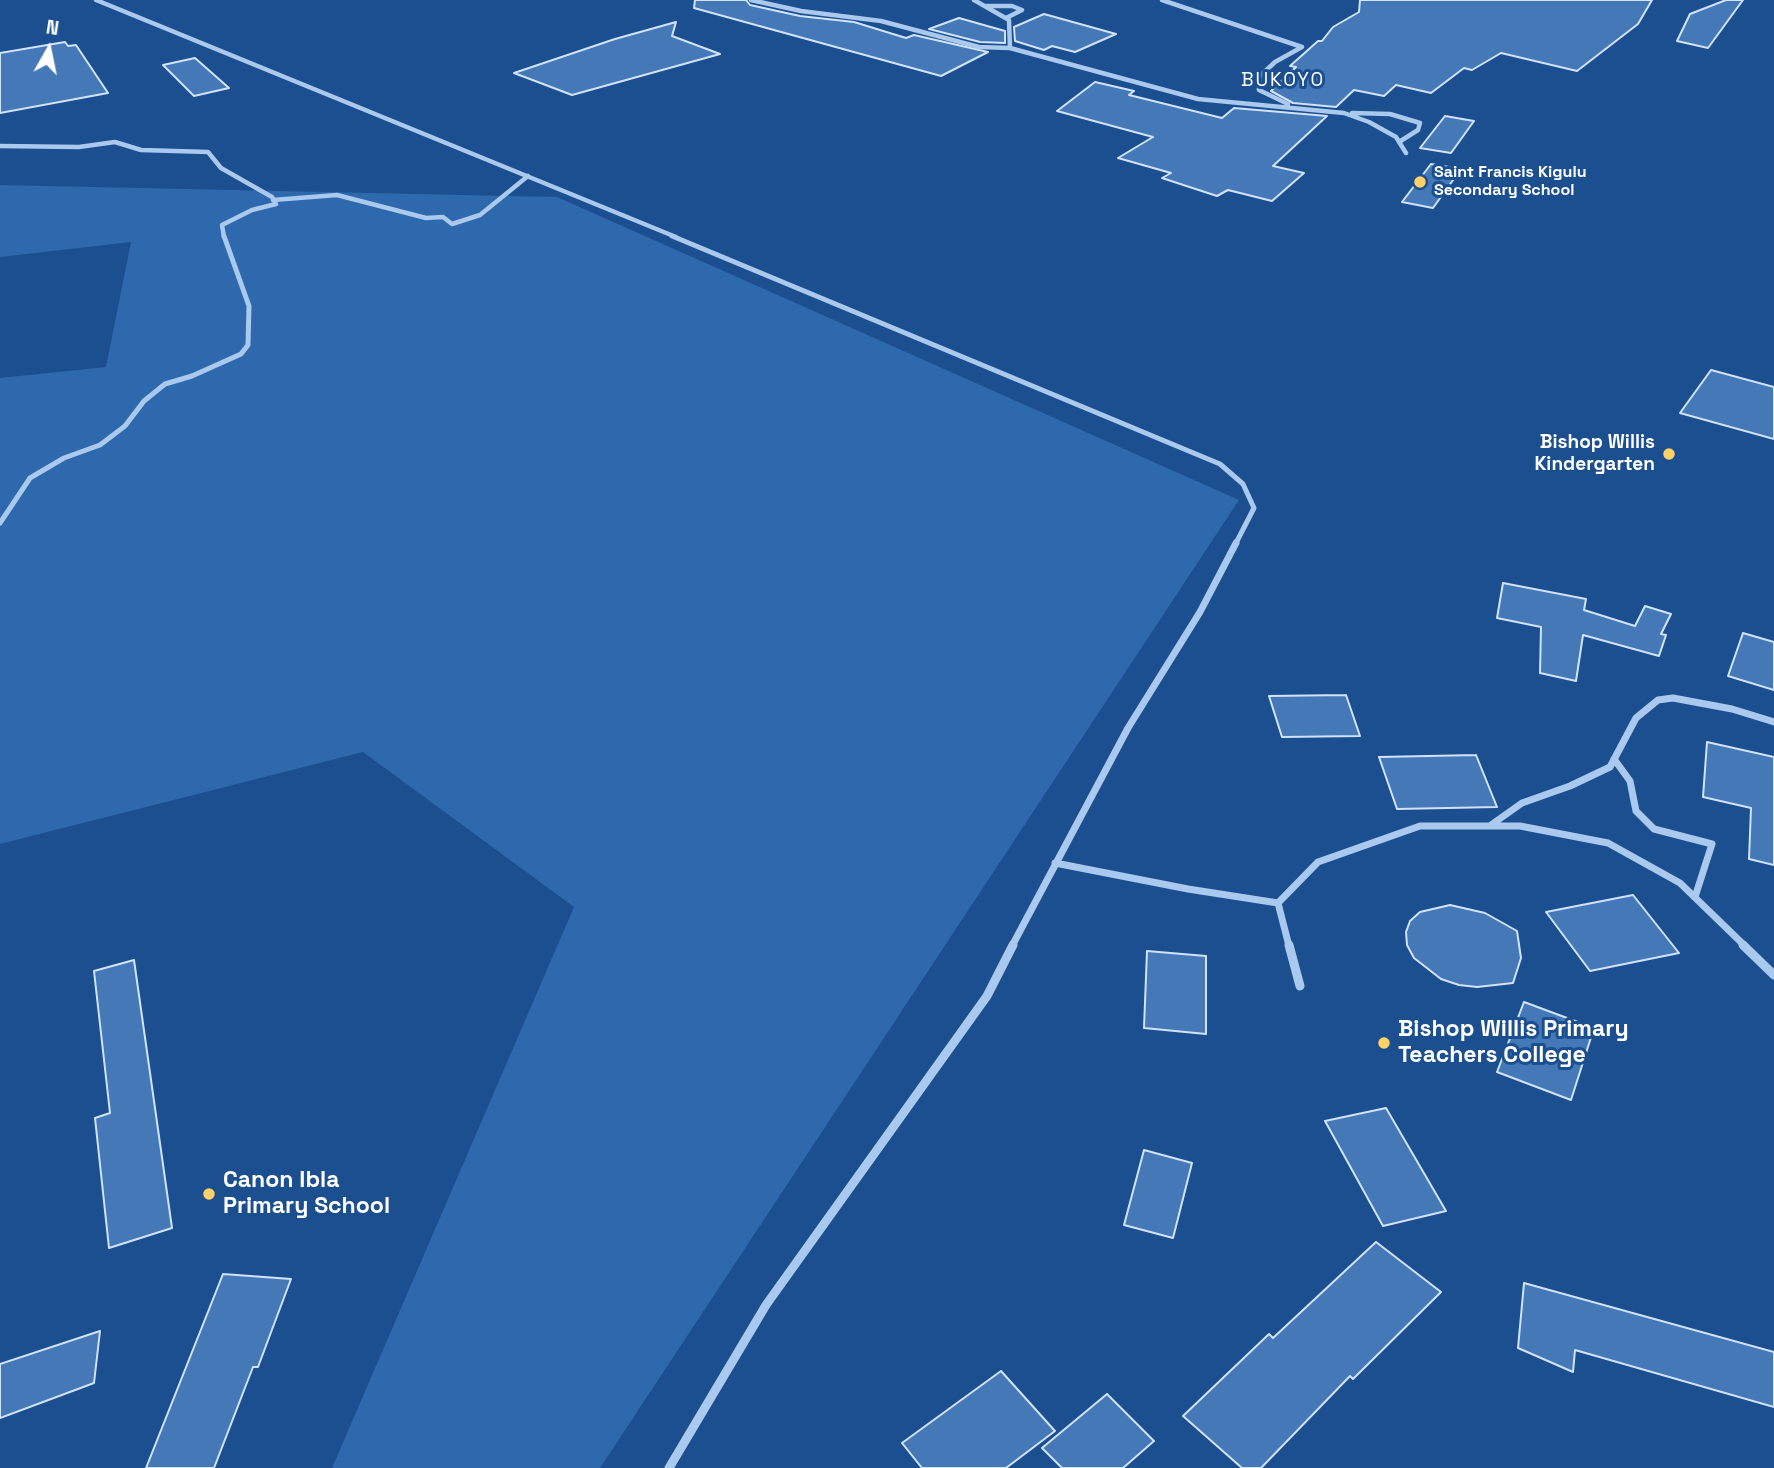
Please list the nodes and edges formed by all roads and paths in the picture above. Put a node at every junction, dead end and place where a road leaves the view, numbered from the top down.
1 (96, 0) edge
2 (751, 0) edge
3 (974, 0) edge
4 (1162, 0) edge
5 (986, 6) junction
6 (1006, 19) junction
7 (1010, 48) junction
8 (1291, 106) junction
9 (1345, 113) junction
10 (1399, 142) junction
11 (0, 146) edge
12 (1406, 153) dead end
13 (528, 176) junction
14 (273, 200) junction
15 (0, 523) edge
16 (1774, 722) edge
17 (1614, 759) junction
18 (1491, 826) junction
19 (1055, 863) junction
20 (1695, 897) junction
21 (1278, 903) junction
22 (1774, 975) edge
23 (1300, 986) dead end
24 (669, 1468) edge

1 - 13 street
2 - 7 street
3 - 5 street
4 - 8 street
5 - 6 street
5 - 6 street
6 - 7 street
7 - 8 street
8 - 9 street
9 - 10 street
9 - 10 street
10 - 12 street
11 - 14 street
13 - 14 street
13 - 19 street
14 - 15 street
16 - 17 street
17 - 18 street
17 - 20 street
18 - 20 street
18 - 21 street
19 - 21 street
19 - 24 street
20 - 22 street
21 - 23 street

